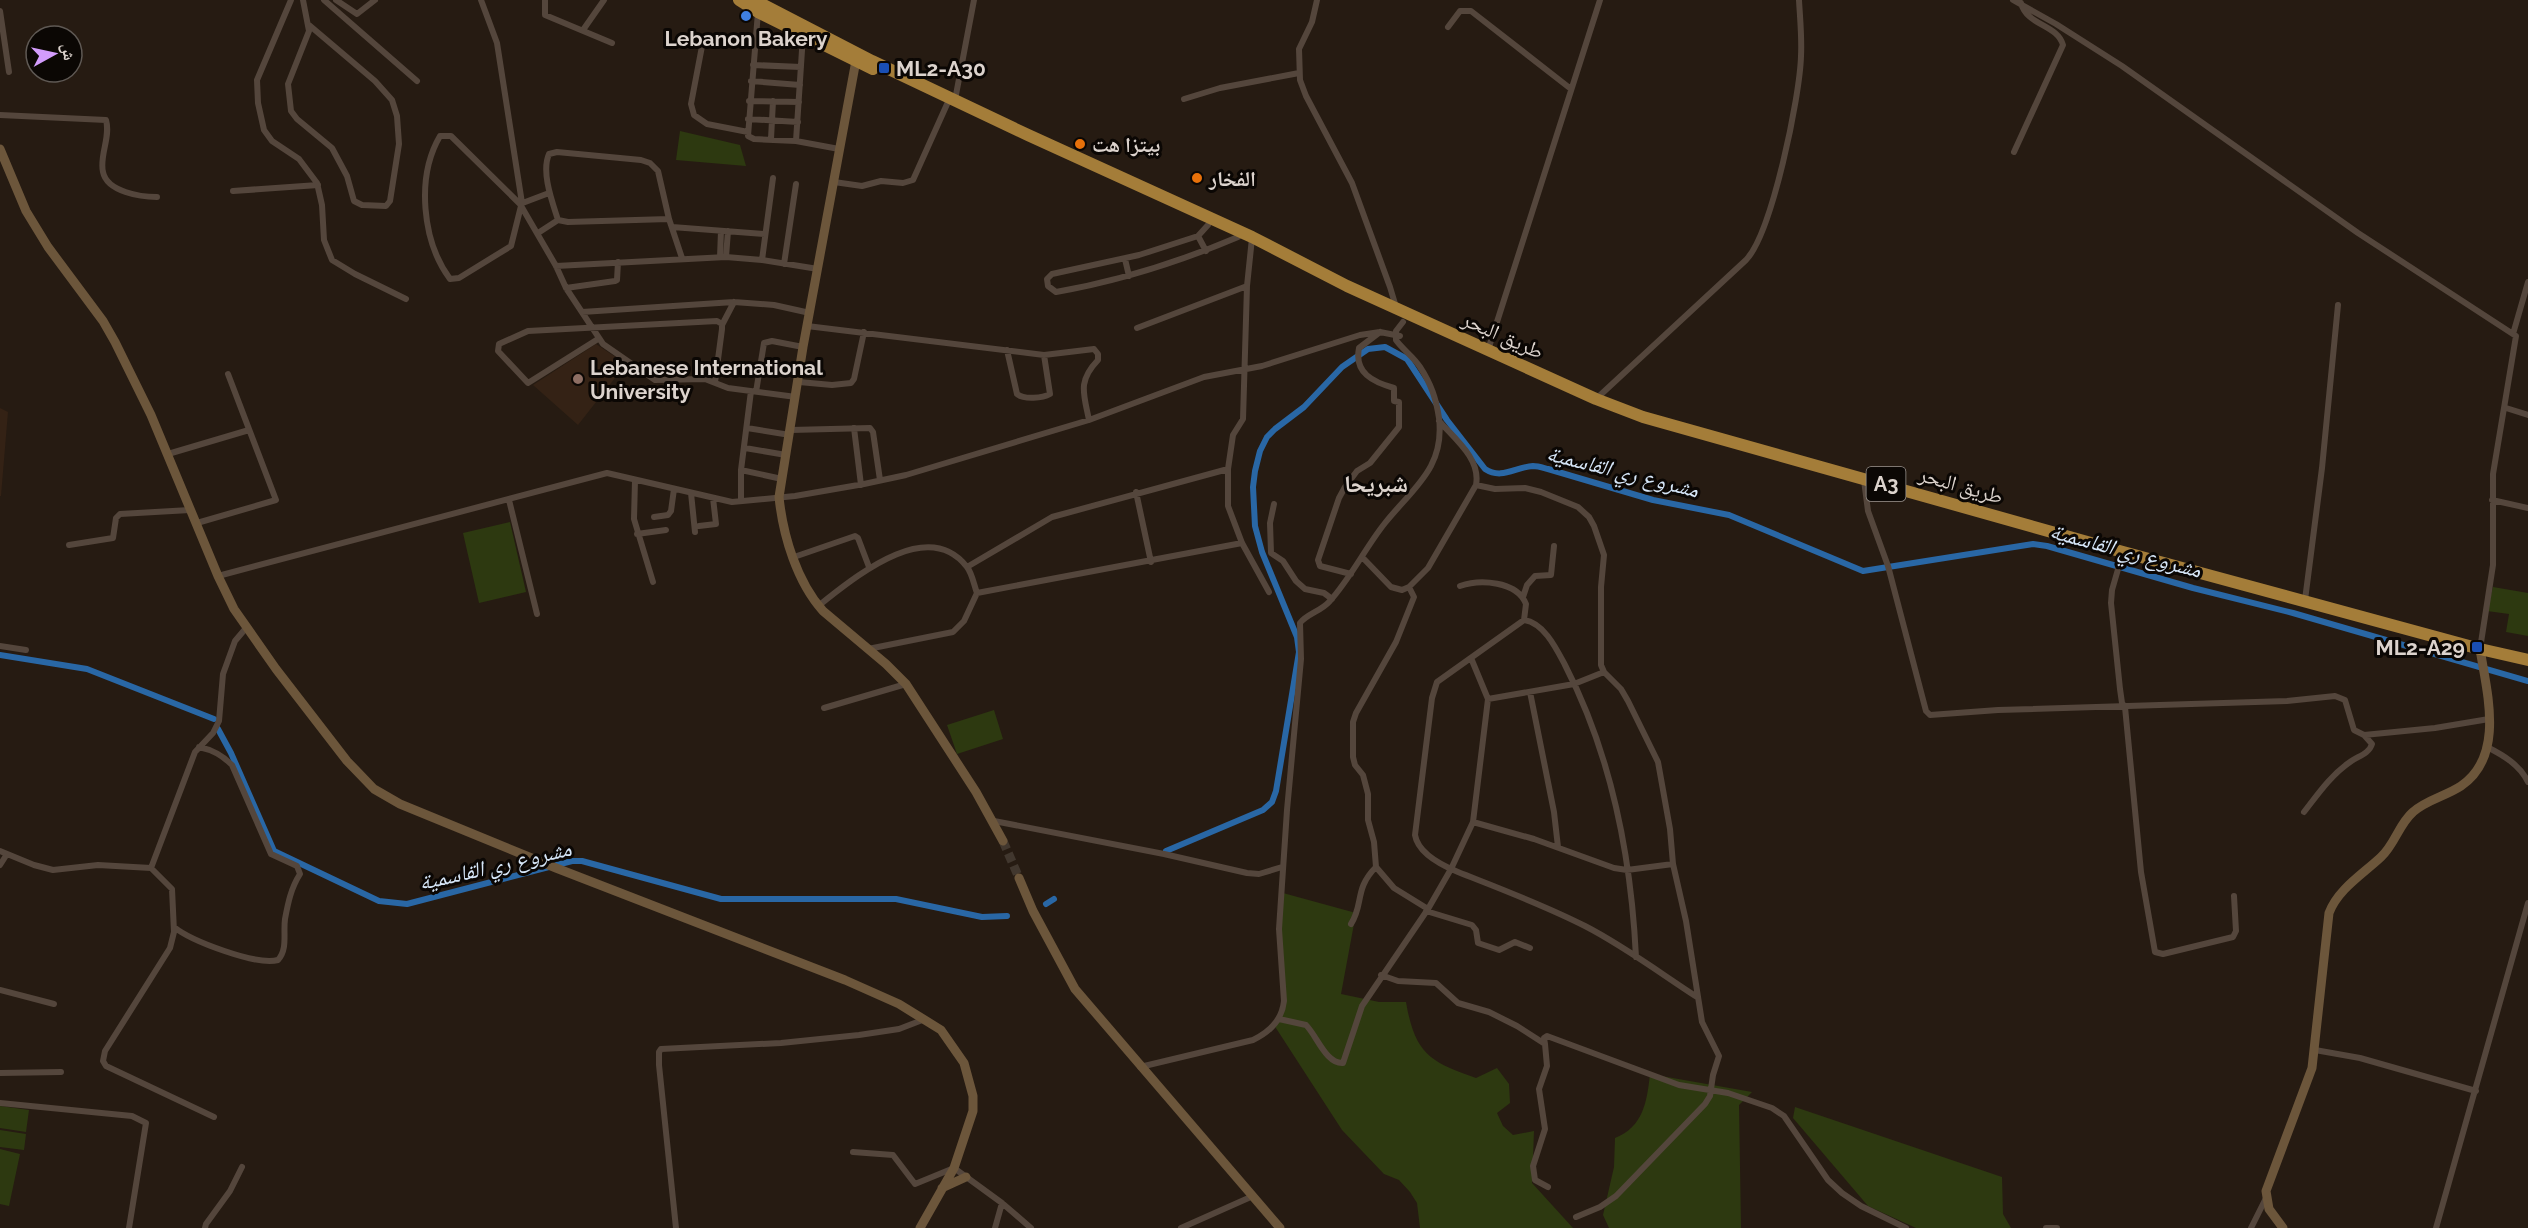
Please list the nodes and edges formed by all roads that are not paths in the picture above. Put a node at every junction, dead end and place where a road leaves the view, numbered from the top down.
1 (291, 0) edge
2 (303, 0) edge
3 (324, 0) edge
4 (336, 0) edge
5 (375, 0) edge
6 (481, 0) edge
7 (545, 0) edge
8 (604, 0) edge
9 (739, 0) edge
10 (974, 0) edge
11 (1317, 0) edge
12 (1599, 0) edge
13 (1799, 0) edge
14 (2013, 0) edge
15 (2021, 3) junction
16 (756, 6) edge
17 (0, 11) edge
18 (309, 25) junction
19 (1448, 27) dead end
20 (583, 30) junction
21 (803, 35) junction
22 (754, 41) junction
23 (612, 44) dead end
24 (856, 57) junction
25 (753, 65) junction
26 (801, 67) junction
27 (9, 72) dead end
28 (1299, 73) junction
29 (417, 81) dead end
30 (751, 81) junction
31 (800, 85) junction
32 (1571, 89) junction
33 (1184, 99) dead end
34 (749, 101) junction
35 (773, 101) junction
36 (952, 101) junction
37 (799, 102) junction
38 (0, 115) edge
39 (748, 119) junction
40 (772, 120) junction
41 (798, 122) junction
42 (748, 132) junction
43 (771, 139) junction
44 (796, 141) junction
45 (839, 148) junction
46 (0, 149) edge
47 (2014, 152) dead end
48 (773, 178) dead end
49 (834, 182) junction
50 (796, 184) dead end
51 (318, 185) junction
52 (232, 191) dead end
53 (549, 193) junction
54 (157, 197) dead end
55 (521, 204) junction
56 (669, 219) junction
57 (558, 220) junction
58 (1214, 226) junction
59 (672, 227) junction
60 (725, 231) junction
61 (538, 233) junction
62 (765, 234) junction
63 (1198, 236) junction
64 (1238, 237) junction
65 (1252, 240) junction
66 (1206, 251) junction
67 (723, 257) junction
68 (681, 258) junction
69 (1125, 259) junction
70 (762, 260) junction
71 (618, 262) junction
72 (784, 264) junction
73 (556, 266) junction
74 (818, 269) junction
75 (1129, 276) junction
76 (2528, 282) edge
77 (1247, 286) junction
78 (566, 288) junction
79 (406, 299) dead end
80 (734, 302) junction
81 (2338, 305) dead end
82 (582, 312) junction
83 (810, 313) junction
84 (1402, 314) junction
85 (722, 326) junction
86 (807, 326) junction
87 (1137, 328) dead end
88 (593, 329) junction
89 (864, 332) junction
90 (1380, 332) junction
91 (2513, 334) junction
92 (1397, 335) junction
93 (598, 339) junction
94 (804, 347) junction
95 (1007, 350) junction
96 (1488, 350) junction
97 (1044, 355) junction
98 (1243, 369) junction
99 (228, 374) dead end
100 (715, 382) junction
101 (799, 382) junction
102 (754, 392) junction
103 (796, 397) junction
104 (1596, 399) junction
105 (2506, 408) junction
106 (2528, 415) edge
107 (1089, 420) junction
108 (1439, 420) junction
109 (747, 428) junction
110 (854, 428) junction
111 (249, 430) junction
112 (790, 432) junction
113 (745, 448) junction
114 (168, 454) junction
115 (786, 455) junction
116 (1228, 469) junction
117 (741, 470) junction
118 (1864, 478) junction
119 (782, 479) junction
120 (635, 480) junction
121 (880, 480) junction
122 (861, 485) junction
123 (1476, 485) junction
124 (674, 489) junction
125 (1136, 492) junction
126 (691, 493) junction
127 (779, 497) junction
128 (713, 498) junction
129 (508, 500) junction
130 (741, 500) junction
131 (2492, 500) junction
132 (1274, 504) dead end
133 (2528, 508) edge
134 (190, 510) junction
135 (654, 517) dead end
136 (197, 523) junction
137 (666, 530) dead end
138 (637, 534) junction
139 (1242, 543) junction
140 (69, 545) dead end
141 (1554, 546) dead end
142 (794, 557) junction
143 (1363, 558) junction
144 (2120, 561) junction
145 (1151, 562) junction
146 (869, 567) junction
147 (968, 567) junction
148 (1351, 574) junction
149 (218, 576) junction
150 (653, 582) dead end
151 (1460, 586) dead end
152 (1409, 587) junction
153 (1269, 592) dead end
154 (977, 593) junction
155 (1523, 597) junction
156 (1332, 599) junction
157 (2305, 600) junction
158 (818, 606) junction
159 (537, 614) dead end
160 (1524, 620) junction
161 (246, 628) junction
162 (0, 646) edge
163 (867, 649) junction
164 (2480, 649) junction
165 (26, 650) dead end
166 (1471, 658) junction
167 (2528, 660) edge
168 (1604, 672) junction
169 (906, 684) junction
170 (1574, 684) junction
171 (1530, 692) junction
172 (1488, 699) junction
173 (2125, 707) junction
174 (824, 708) dead end
175 (2489, 719) junction
176 (2364, 735) junction
177 (199, 747) junction
178 (2487, 747) junction
179 (2528, 782) edge
180 (2304, 812) dead end
181 (994, 821) junction
182 (1473, 822) junction
183 (1004, 841) tunnel mouth
184 (1558, 847) junction
185 (4, 853) edge
186 (1673, 864) junction
187 (0, 865) edge
188 (1282, 867) junction
189 (1376, 867) junction
190 (151, 868) junction
191 (1450, 869) junction
192 (1627, 870) junction
193 (1019, 878) tunnel mouth
194 (2234, 896) dead end
195 (2528, 903) edge
196 (1427, 910) junction
197 (1351, 924) dead end
198 (174, 927) junction
199 (1530, 948) dead end
200 (1636, 957) junction
201 (1381, 975) junction
202 (0, 990) edge
203 (1697, 998) junction
204 (54, 1004) dead end
205 (926, 1018) junction
206 (1279, 1019) junction
207 (1545, 1044) junction
208 (2315, 1050) junction
209 (1140, 1067) junction
210 (61, 1072) dead end
211 (0, 1073) edge
212 (1711, 1091) junction
213 (2476, 1091) junction
214 (0, 1103) edge
215 (214, 1117) dead end
216 (853, 1152) dead end
217 (242, 1167) dead end
218 (954, 1168) junction
219 (966, 1177) junction
220 (1548, 1187) dead end
221 (940, 1190) junction
222 (1252, 1196) junction
223 (2266, 1198) junction
224 (1002, 1203) junction
225 (1575, 1217) dead end
226 (129, 1228) edge
227 (206, 1228) edge
228 (676, 1228) edge
229 (920, 1228) edge
230 (995, 1228) edge
231 (1031, 1228) edge
232 (1181, 1228) edge
233 (1280, 1228) edge
234 (1906, 1228) edge
235 (2046, 1228) edge
236 (2057, 1228) edge
237 (2251, 1228) edge
238 (2283, 1228) edge
239 (2436, 1228) edge

1 - 51 street
2 - 18 street
3 - 29 street
4 - 5 street
6 - 55 street
7 - 20 street
8 - 20 street
9 - 16 highway, طريق البحر / A3
10 - 36 street
11 - 28 street
12 - 32 street
13 - 104 street
14 - 15 street
15 - 47 street
15 - 91 street
16 - 21 highway, طريق البحر / A3
16 - 22 street
16 - 24 highway, طريق البحر / A3
17 - 27 street
18 - 18 street
19 - 32 street
20 - 23 street
21 - 24 highway, طريق البحر / A3
21 - 26 street
22 - 25 street
22 - 42 street
24 - 36 highway, طريق البحر / A3
24 - 45 main road
25 - 26 street
25 - 30 street
26 - 31 street
28 - 33 street
28 - 84 street
30 - 31 street
30 - 34 street
31 - 37 street
32 - 96 street
34 - 35 street
34 - 39 street
35 - 37 street
35 - 40 street
36 - 49 street
36 - 58 highway, طريق البحر / A3
37 - 41 street
38 - 54 street
39 - 40 street
39 - 42 street
40 - 41 street
40 - 43 street
41 - 44 street
42 - 43 street
43 - 44 street
44 - 45 street
45 - 49 main road
46 - 114 main road
48 - 62 street
49 - 74 main road
50 - 72 street
51 - 52 street
51 - 79 street
53 - 55 street
53 - 56 street
53 - 57 street
55 - 55 street
55 - 61 street
56 - 57 street
56 - 59 street
57 - 61 street
58 - 63 street
58 - 64 highway, طريق البحر / A3
58 - 65 highway, طريق البحر / A3
59 - 60 street
59 - 68 street
60 - 62 street
60 - 67 street
61 - 73 street
62 - 70 street
63 - 66 street
63 - 69 street
64 - 65 highway, طريق البحر / A3
64 - 66 street
65 - 77 street
65 - 84 highway, طريق البحر / A3
66 - 75 street
67 - 68 street
67 - 70 street
68 - 71 street
69 - 75 street
69 - 75 street
70 - 72 street
71 - 73 street
71 - 78 street
72 - 74 street
73 - 78 street
74 - 83 main road
76 - 91 street
77 - 87 street
77 - 98 street
78 - 82 street
80 - 82 street
80 - 83 street
80 - 85 street
81 - 157 street
82 - 88 street
83 - 86 main road
84 - 92 street
84 - 96 highway, طريق البحر / A3
85 - 88 street
85 - 100 street
86 - 89 street
86 - 94 main road
88 - 93 street
88 - 93 street
89 - 95 street
89 - 101 street
90 - 92 street
90 - 98 street
90 - 148 street
91 - 105 street
92 - 108 street
93 - 100 street
94 - 101 main road
94 - 102 street
95 - 97 street
95 - 97 street
96 - 104 highway, طريق البحر / A3
97 - 107 street
98 - 107 street
98 - 116 street
99 - 111 street
100 - 102 street
101 - 103 main road
102 - 103 street
102 - 109 street
103 - 112 main road
104 - 118 highway, طريق البحر / A3
105 - 106 street
105 - 131 street
107 - 121 street
108 - 123 street
108 - 143 street
109 - 112 street
109 - 113 street
110 - 112 street
110 - 121 street
110 - 122 street
111 - 114 street
111 - 136 street
112 - 115 main road
113 - 115 street
113 - 117 street
114 - 134 main road
115 - 119 main road
116 - 125 street
116 - 139 street
117 - 119 street
117 - 130 street
118 - 144 highway, طريق البحر / A3
118 - 173 street
119 - 127 main road
120 - 124 street
120 - 129 street
120 - 138 street
121 - 122 street
122 - 127 street
123 - 152 street
123 - 168 street
124 - 126 street
124 - 135 street
125 - 145 street
125 - 147 street
126 - 128 street
126 - 128 street
127 - 130 street
127 - 142 main road
128 - 130 street
129 - 149 street
129 - 159 street
131 - 133 street
131 - 164 street
132 - 156 street
134 - 136 main road
134 - 140 street
136 - 149 main road
137 - 138 street
138 - 150 street
139 - 145 street
139 - 153 street
141 - 155 street
142 - 146 street
142 - 158 main road
143 - 148 street
143 - 152 street
144 - 157 highway, طريق البحر / A3
144 - 173 street
145 - 154 street
146 - 147 street
146 - 158 street
147 - 154 street
148 - 156 street
149 - 161 main road
151 - 155 street
152 - 189 street
154 - 163 street
155 - 160 street
156 - 188 street
157 - 164 highway, طريق البحر / A3
158 - 163 main road
160 - 166 street
160 - 170 street
161 - 177 street
161 - 205 main road
162 - 165 street
163 - 169 main road
164 - 167 highway, طريق البحر / A3
164 - 175 main road
166 - 172 street
166 - 191 street
168 - 170 street
168 - 186 street
169 - 174 street
169 - 181 main road
170 - 171 street
170 - 192 street
171 - 172 street
171 - 184 street
172 - 182 street
173 - 176 street
173 - 194 street
175 - 176 street
175 - 178 main road
176 - 180 street
177 - 190 street
177 - 198 street
178 - 179 street
178 - 208 main road
181 - 183 main road
181 - 188 street
182 - 184 street
182 - 191 street
184 - 192 street
185 - 187 street
185 - 190 street
186 - 192 street
186 - 203 street
188 - 206 street
189 - 196 street
189 - 197 street
190 - 198 street
191 - 196 street
191 - 200 street
192 - 200 street
193 - 209 main road
195 - 213 street
196 - 199 street
196 - 201 street
198 - 215 street
200 - 203 street
201 - 206 street
201 - 207 street
202 - 204 street
203 - 212 street
205 - 218 main road
205 - 228 street
206 - 209 street
207 - 212 street
207 - 220 street
208 - 213 street
208 - 223 main road
209 - 222 main road
210 - 211 street
212 - 225 street
212 - 234 street
213 - 239 street
214 - 226 street
216 - 218 street
217 - 227 street
218 - 219 street
218 - 221 main road
219 - 221 main road
219 - 224 street
221 - 229 main road
222 - 232 street
222 - 233 main road
223 - 237 street
223 - 238 main road
224 - 230 street
224 - 231 street
235 - 236 street

